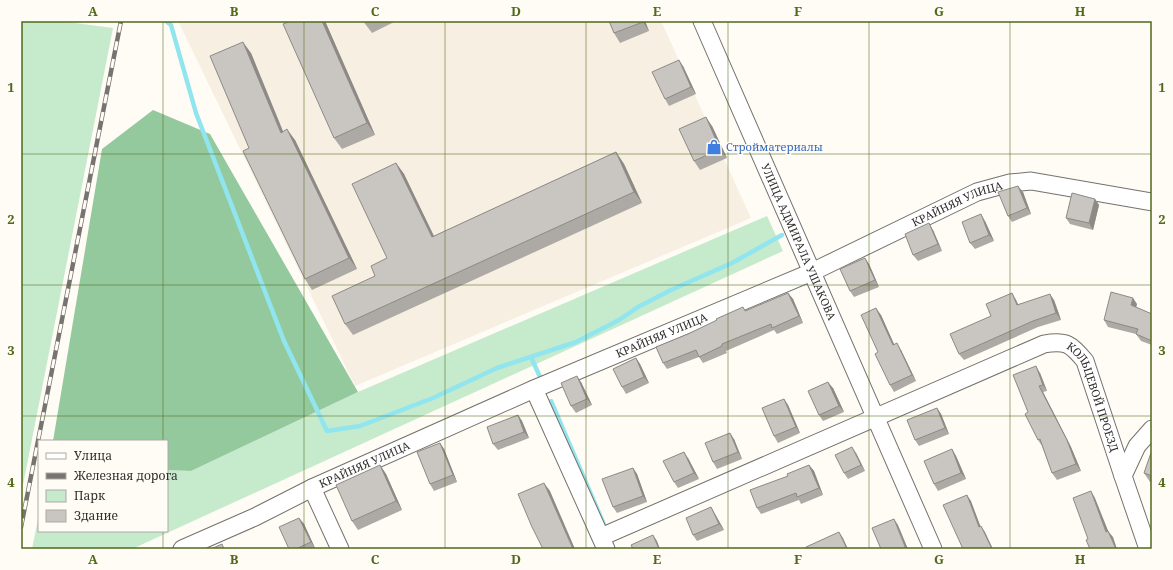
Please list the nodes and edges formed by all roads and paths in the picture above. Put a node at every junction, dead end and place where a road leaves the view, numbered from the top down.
1 (702, 21) edge
2 (1152, 202) edge
3 (812, 272) junction
4 (534, 389) junction
5 (875, 419) junction
6 (1152, 429) edge
7 (1123, 476) junction
8 (312, 488) junction
9 (603, 543) edge
10 (182, 549) edge
11 (340, 549) edge
12 (933, 549) edge
13 (1148, 549) edge

1 - 3 street, УЛИЦА АДМИРАЛА УШАКОВА
2 - 3 street, КРАЙНЯЯ УЛИЦА
3 - 4 street, КРАЙНЯЯ УЛИЦА
3 - 5 street, УЛИЦА АДМИРАЛА УШАКОВА
4 - 8 street, КРАЙНЯЯ УЛИЦА
4 - 9 street
5 - 7 street, КОЛЬЦЕВОЙ ПРОЕЗД
5 - 9 street
5 - 12 street, УЛИЦА АДМИРАЛА УШАКОВА
6 - 7 street, КОЛЬЦЕВОЙ ПРОЕЗД
7 - 13 street, КОЛЬЦЕВОЙ ПРОЕЗД
8 - 10 street, КРАЙНЯЯ УЛИЦА
8 - 11 street

